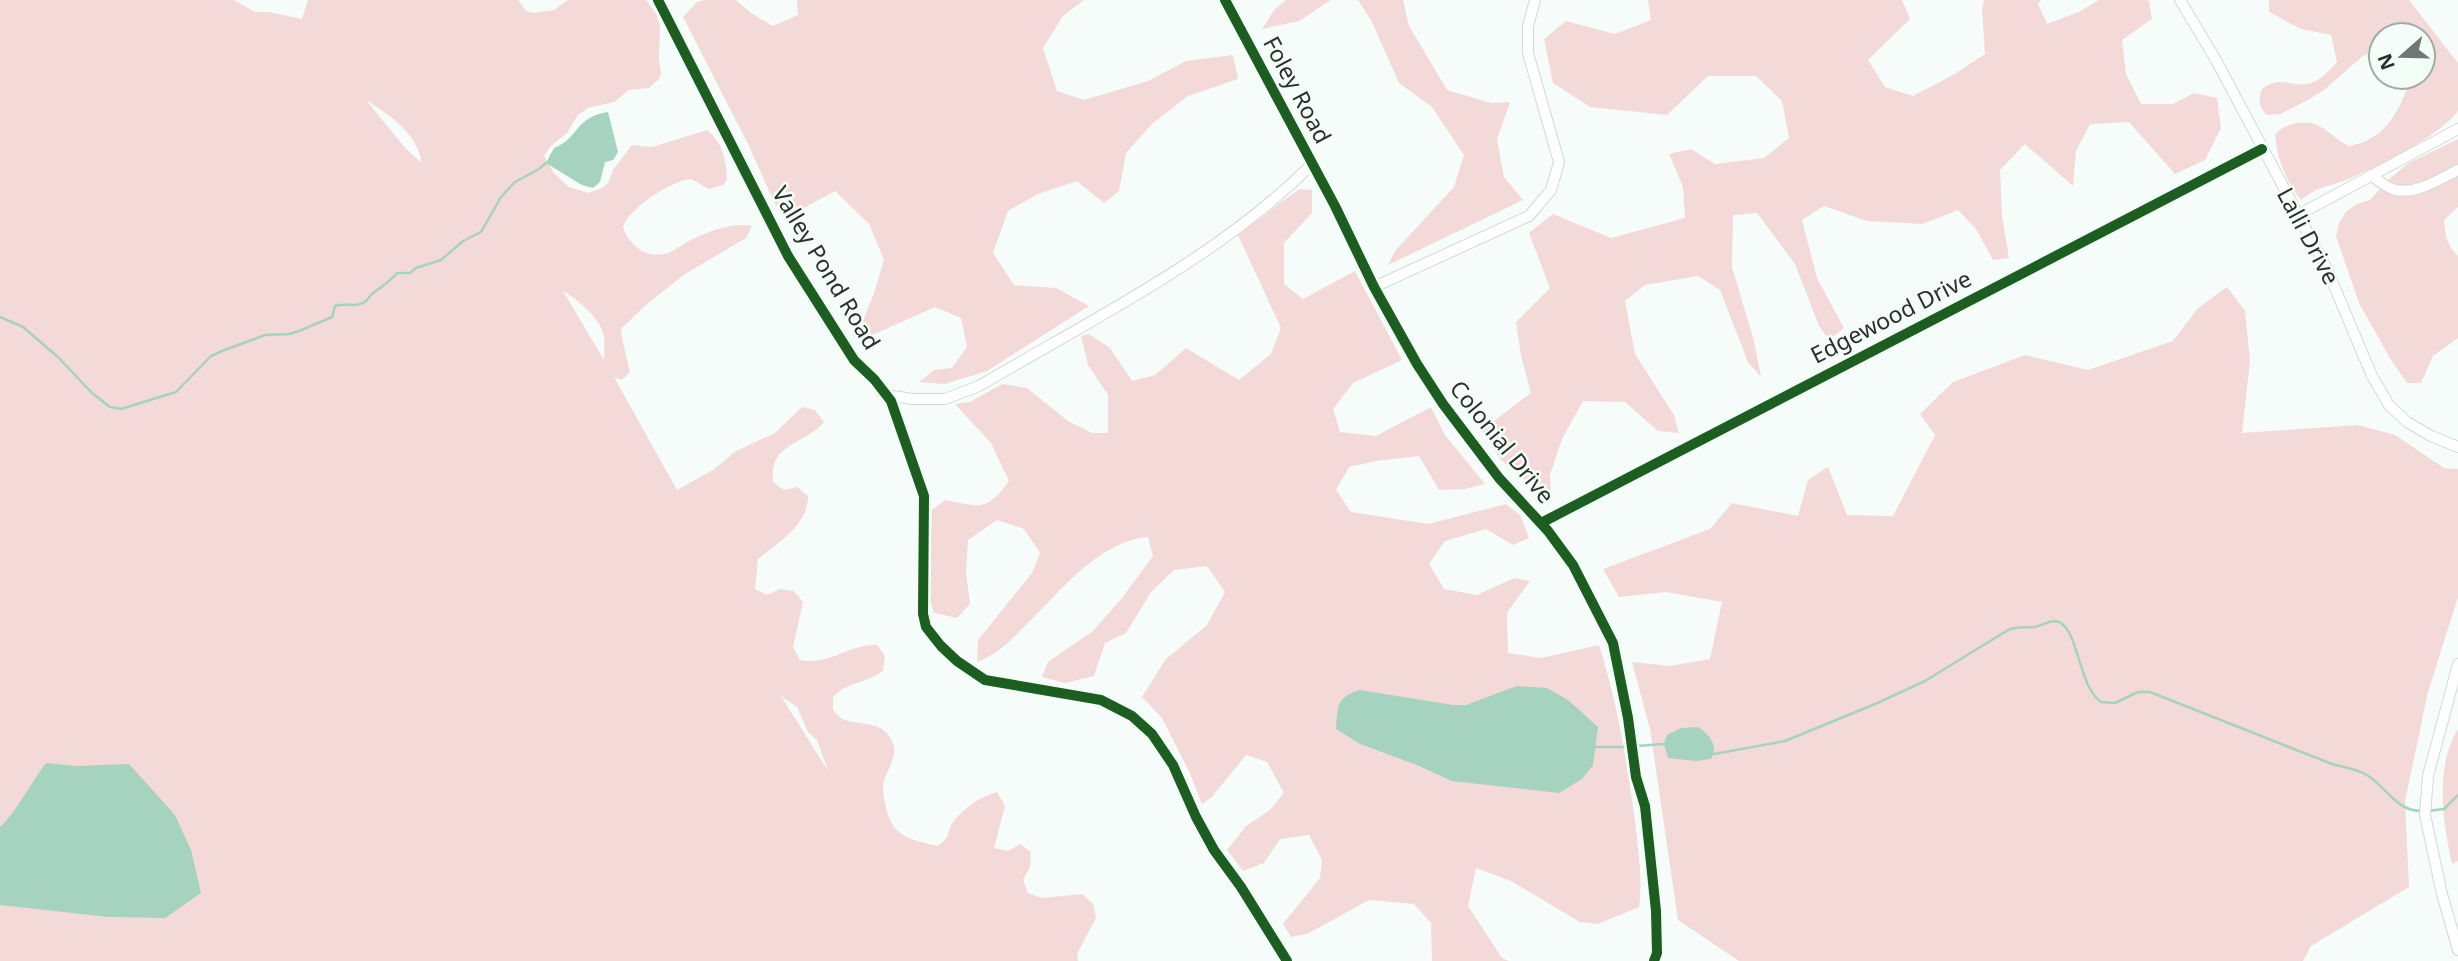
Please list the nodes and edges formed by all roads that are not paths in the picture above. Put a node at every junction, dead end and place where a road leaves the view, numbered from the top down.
1 (658, 0) edge
2 (1225, 0) edge
3 (1535, 0) edge
4 (2180, 0) edge
5 (2458, 129) edge
6 (2262, 149) junction
7 (1312, 164) junction
8 (2458, 170) edge
9 (2371, 175) junction
10 (2298, 215) junction
11 (1374, 287) junction
12 (886, 395) junction
13 (2458, 447) edge
14 (1541, 523) junction
15 (2458, 664) edge
16 (2458, 950) edge
17 (1287, 961) edge
18 (1654, 961) edge

1 - 12 street, Valley Pond Road
2 - 7 street, Foley Road
3 - 11 street
4 - 6 street, Lalli Drive
5 - 9 street
6 - 10 street, Lalli Drive
6 - 14 street, Edgewood Drive
7 - 11 street, Colonial Drive
7 - 12 street, Foley Road
8 - 9 street
9 - 10 street
10 - 13 street, Lalli Drive
11 - 14 street, Colonial Drive
12 - 17 street, Valley Pond Road
14 - 18 street, Colonial Drive
15 - 16 street

